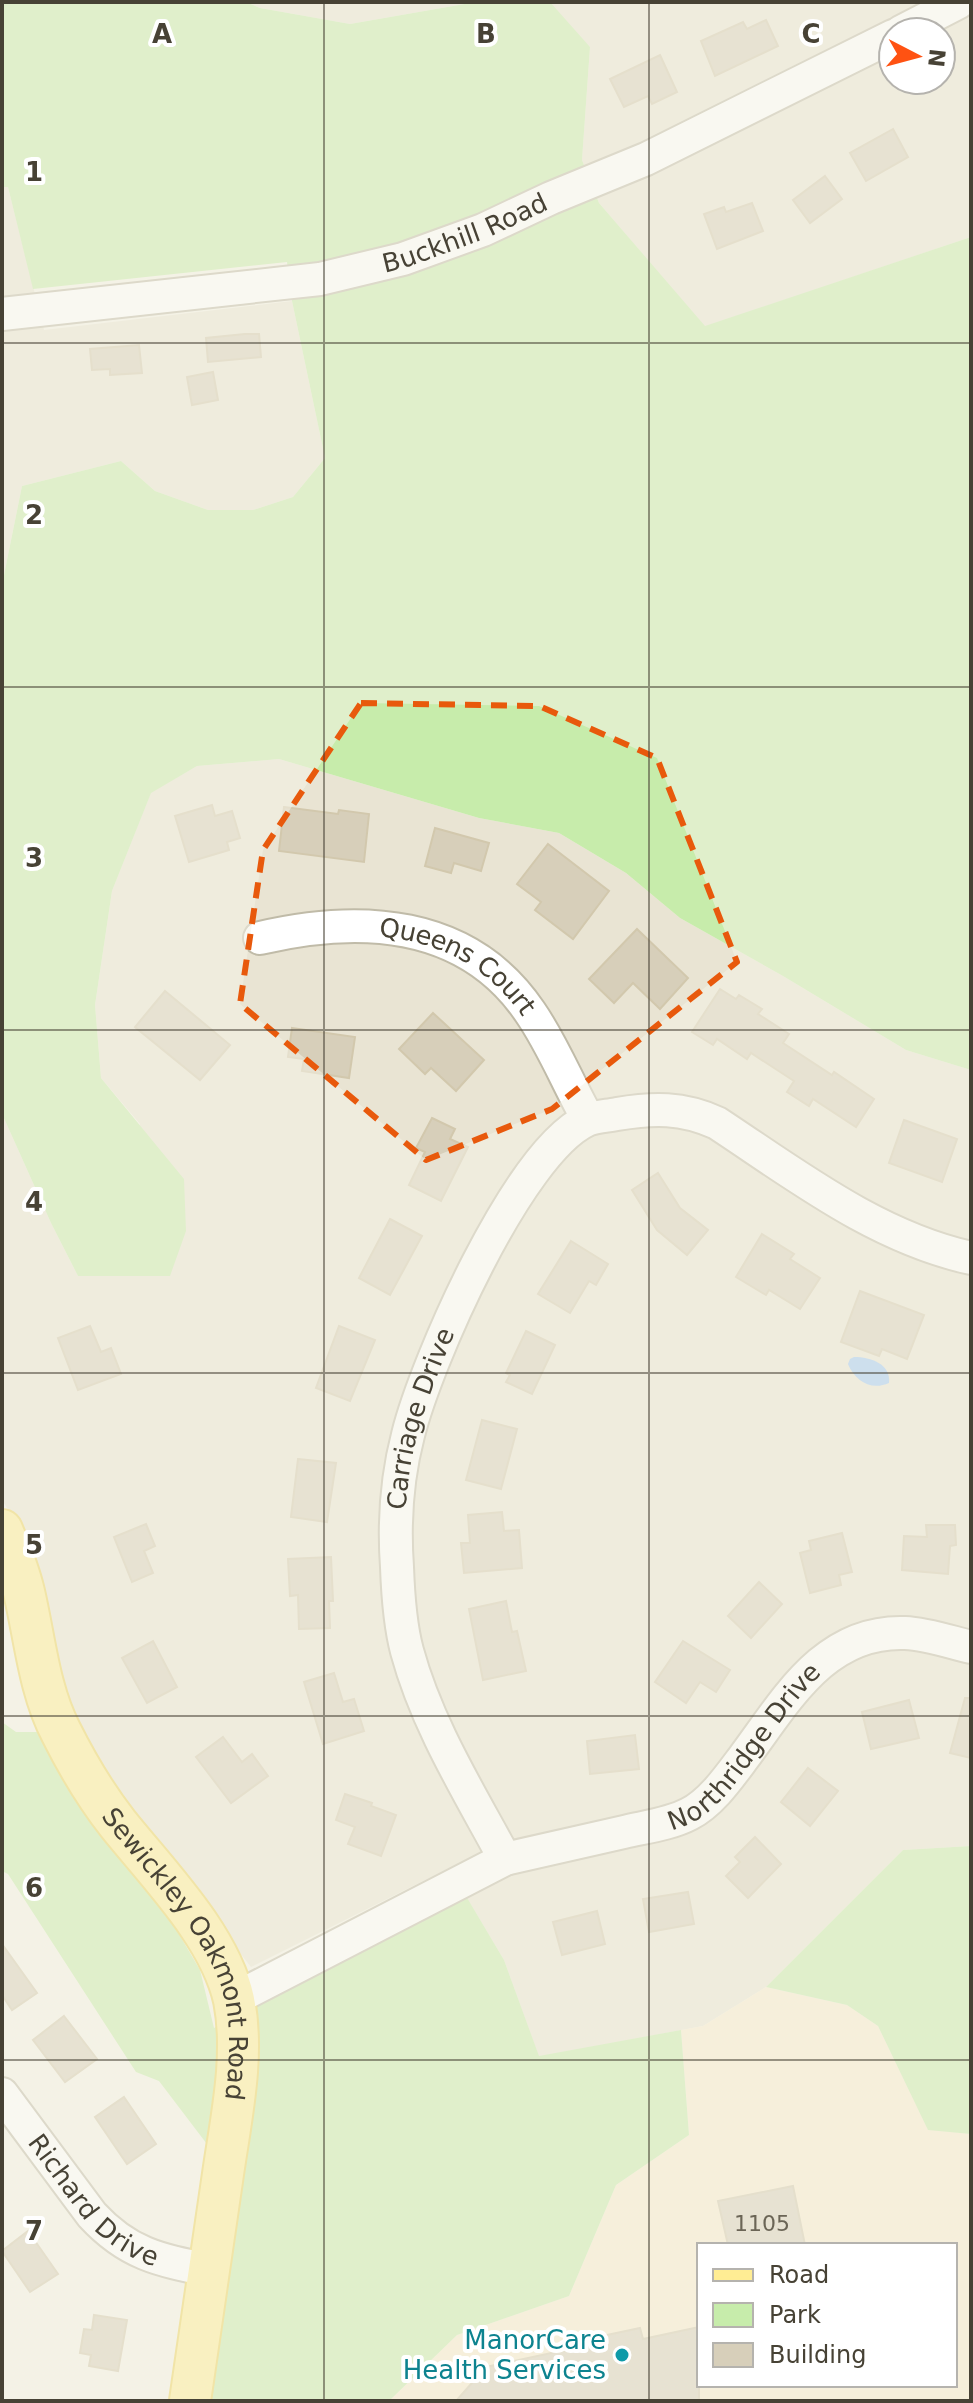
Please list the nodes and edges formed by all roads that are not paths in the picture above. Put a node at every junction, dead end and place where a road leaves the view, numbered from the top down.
1 (959, 2) edge
2 (932, 16) edge
3 (877, 44) edge
4 (2, 314) edge
5 (260, 938) dead end
6 (588, 1119) junction
7 (971, 1258) edge
8 (2, 1530) edge
9 (971, 1647) edge
10 (505, 1859) junction
11 (234, 1999) junction
12 (2, 2094) edge
13 (209, 2270) junction
14 (190, 2401) edge

1 - 2 street
3 - 4 street, Buckhill Road
5 - 6 street, Queens Court
6 - 7 street, Carriage Drive
6 - 10 street, Carriage Drive
8 - 11 main road, Sewickley Oakmont Road
9 - 10 street, Northridge Drive
10 - 11 street
11 - 13 main road, Sewickley Oakmont Road
12 - 13 street, Richard Drive
13 - 14 main road, Sewickley Oakmont Road

